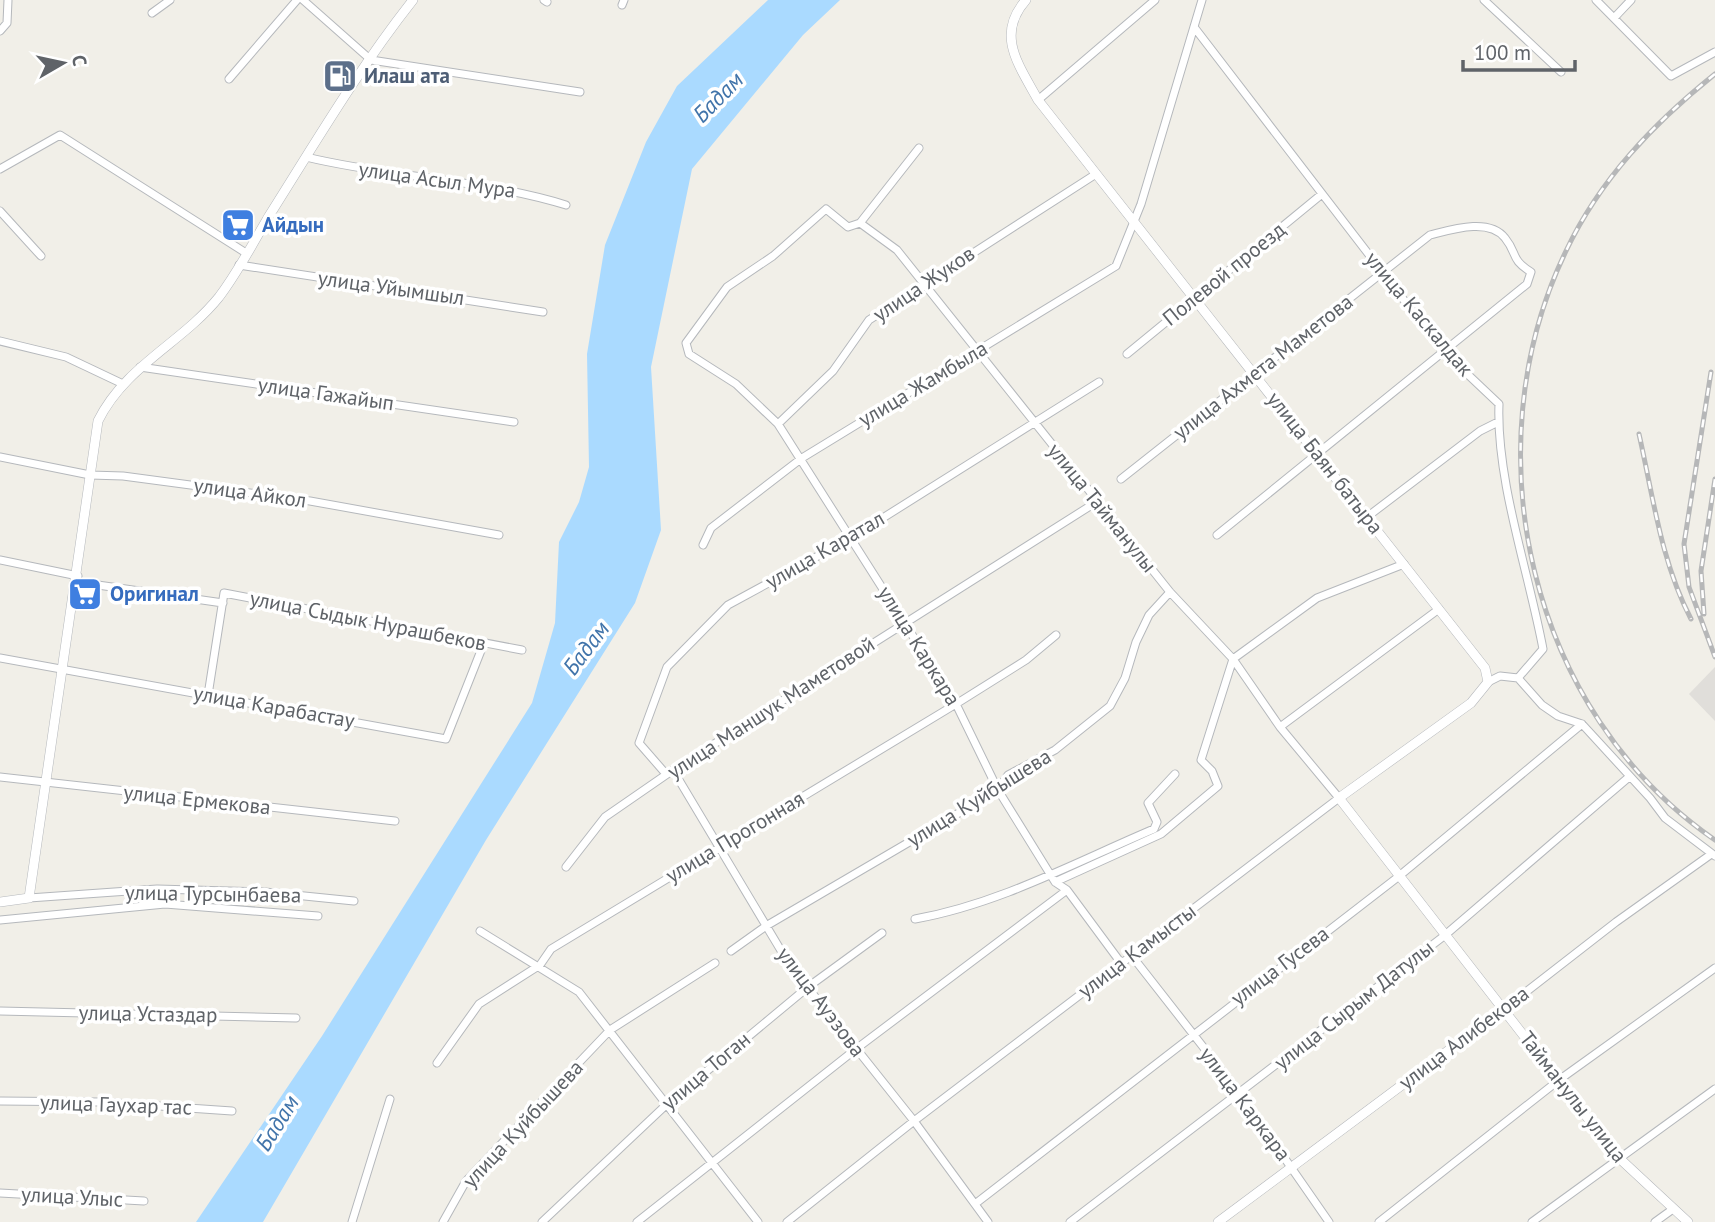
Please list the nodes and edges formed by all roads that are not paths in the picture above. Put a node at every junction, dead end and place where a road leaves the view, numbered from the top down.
1 (8, 0) edge
2 (170, 0) edge
3 (297, 0) edge
4 (303, 0) edge
5 (413, 0) edge
6 (1026, 0) edge
7 (1155, 0) edge
8 (1202, 0) edge
9 (1484, 0) edge
10 (1596, 0) edge
11 (1631, 0) edge
12 (152, 13) dead end
13 (1614, 18) junction
14 (1194, 27) junction
15 (0, 31) edge
16 (1715, 52) edge
17 (371, 60) junction
18 (1561, 72) dead end
19 (229, 79) dead end
20 (580, 92) dead end
21 (1038, 100) junction
22 (919, 148) dead end
23 (306, 157) junction
24 (0, 169) edge
25 (1096, 174) junction
26 (1322, 194) junction
27 (566, 205) dead end
28 (0, 211) edge
29 (1134, 220) junction
30 (860, 223) junction
31 (246, 253) junction
32 (41, 256) dead end
33 (239, 265) junction
34 (1383, 273) junction
35 (922, 283) junction
36 (1195, 298) junction
37 (543, 312) dead end
38 (0, 341) edge
39 (1443, 351) junction
40 (975, 352) junction
41 (689, 354) joint
42 (1127, 354) dead end
43 (139, 366) junction
44 (1256, 374) junction
45 (1099, 382) dead end
46 (123, 384) junction
47 (514, 422) dead end
48 (1498, 422) junction
49 (778, 424) junction
50 (1035, 424) junction
51 (1318, 455) junction
52 (0, 457) edge
53 (802, 458) junction
54 (90, 475) junction
55 (1121, 479) dead end
56 (1098, 501) junction
57 (1367, 517) junction
58 (499, 535) dead end
59 (1217, 535) dead end
60 (851, 538) junction
61 (703, 545) dead end
62 (0, 560) edge
63 (1404, 565) junction
64 (77, 579) junction
65 (1170, 592) junction
66 (223, 603) junction
67 (1439, 609) junction
68 (905, 623) junction
69 (1056, 635) dead end
70 (484, 643) junction
71 (522, 650) dead end
72 (0, 658) edge
73 (1233, 659) junction
74 (64, 671) junction
75 (1518, 678) junction
76 (1488, 682) junction
77 (208, 695) junction
78 (956, 704) junction
79 (1582, 724) junction
80 (1280, 727) junction
81 (670, 772) junction
82 (1175, 774) dead end
83 (1629, 777) junction
84 (0, 778) edge
85 (47, 783) junction
86 (998, 790) junction
87 (1339, 798) junction
88 (395, 821) dead end
89 (720, 846) junction
90 (1712, 856) edge
91 (566, 867) dead end
92 (1050, 874) junction
93 (1398, 877) junction
94 (1055, 882) junction
95 (1067, 890) junction
96 (29, 898) junction
97 (355, 901) dead end
98 (0, 902) edge
99 (318, 916) dead end
100 (915, 919) dead end
101 (0, 920) edge
102 (766, 926) junction
103 (480, 931) dead end
104 (882, 933) dead end
105 (1444, 936) junction
106 (731, 951) dead end
107 (1132, 956) junction
108 (715, 963) dead end
109 (1121, 963) junction
110 (540, 965) junction
111 (1715, 968) edge
112 (808, 988) junction
113 (1504, 1009) junction
114 (0, 1011) edge
115 (296, 1018) dead end
116 (610, 1031) junction
117 (1192, 1034) junction
118 (856, 1049) junction
119 (437, 1063) dead end
120 (1559, 1080) junction
121 (1715, 1089) edge
122 (1240, 1094) junction
123 (390, 1099) dead end
124 (0, 1101) edge
125 (666, 1105) junction
126 (232, 1111) dead end
127 (914, 1121) junction
128 (1618, 1157) junction
129 (712, 1163) junction
130 (1292, 1166) junction
131 (0, 1193) edge
132 (144, 1201) dead end
133 (975, 1204) junction
134 (1673, 1209) junction
135 (352, 1222) edge
136 (443, 1222) edge
137 (542, 1222) edge
138 (637, 1222) edge
139 (758, 1222) edge
140 (787, 1222) edge
141 (988, 1222) edge
142 (1070, 1222) edge
143 (1218, 1222) edge
144 (1329, 1222) edge
145 (1379, 1222) edge
146 (1532, 1222) edge
147 (1655, 1222) edge
148 (1688, 1222) edge

1 - 15 street
2 - 12 street
3 - 19 street
4 - 17 street
5 - 17 street
6 - 21 street, улица Баян батыра
7 - 21 street
8 - 14 street, улица Жамбыла
9 - 18 street
10 - 13 street
11 - 13 street
13 - 16 street
14 - 26 street, улица Каскалдак
14 - 29 street, улица Жамбыла
17 - 20 street
17 - 23 street
21 - 25 street, улица Баян батыра
22 - 30 street
23 - 27 street, улица Асыл Мура
23 - 31 street
24 - 31 street
25 - 29 street, улица Баян батыра
25 - 35 street, улица Жуков
26 - 34 street, улица Каскалдак
26 - 36 street, Полевой проезд
28 - 32 street
29 - 36 street, улица Баян батыра
29 - 40 street, улица Жамбыла
30 - 35 street, улица Тайманулы
30 - 41 street, улица Тайманулы
31 - 33 street
33 - 37 street, улица Уйымшыл
33 - 43 street
34 - 39 street, улица Каскалдак
34 - 39 street, улица Ахмета Маметова
34 - 44 street, улица Ахмета Маметова
35 - 40 street, улица Тайманулы
35 - 49 street, улица Жуков
36 - 42 street, Полевой проезд
36 - 44 street, улица Баян батыра
38 - 46 street
39 - 48 street, улица Каскалдак
39 - 51 street
40 - 50 street, улица Тайманулы
40 - 53 street, улица Жамбыла
41 - 49 street, улица Каркара
43 - 46 street
43 - 47 street, улица Гажайып
44 - 51 street, улица Баян батыра
44 - 55 street, улица Ахмета Маметова
45 - 50 street, улица Каратал
46 - 54 street
48 - 57 street
48 - 75 street, улица Каскалдак
49 - 53 street, улица Каркара
50 - 56 street, улица Тайманулы
50 - 60 street, улица Каратал
51 - 57 street, улица Баян батыра
51 - 59 street
52 - 54 street, улица Айкол
53 - 60 street, улица Каркара
53 - 61 street, улица Жамбыла
54 - 58 street, улица Айкол
54 - 64 street
56 - 65 street, улица Тайманулы
56 - 68 street, улица Маншук Маметовой
57 - 63 street, улица Баян батыра
60 - 68 street, улица Каркара
60 - 81 street, улица Каратал
62 - 64 street, улица Сыдык Нурашбеков
63 - 67 street, улица Баян батыра
63 - 73 street
64 - 66 street, улица Сыдык Нурашбеков
64 - 74 street
65 - 73 street, улица Тайманулы
65 - 86 street, улица Куйбышева
66 - 70 street, улица Сыдык Нурашбеков
66 - 77 street, улица Сыдык Нурашбеков
67 - 76 street, улица Баян батыра
67 - 80 street
68 - 78 street, улица Каркара
68 - 81 street, улица Маншук Маметовой
69 - 78 street, улица Прогонная
70 - 71 street, улица Сыдык Нурашбеков
70 - 77 street, улица Карабастау
72 - 74 street, улица Карабастау
73 - 80 street, улица Тайманулы
73 - 94 street
74 - 77 street, улица Карабастау
74 - 85 street
75 - 76 street
75 - 79 street
76 - 87 street, улица Камысты
78 - 86 street, улица Каркара
78 - 89 street, улица Прогонная
79 - 83 street
79 - 93 street, улица Гусева
80 - 87 street, улица Тайманулы
81 - 89 street, улица Ауэзова
81 - 91 street, улица Маншук Маметовой
82 - 92 street
83 - 90 street
83 - 105 street, улица Сырым Датулы
84 - 85 street, улица Ермекова
85 - 88 street, улица Ермекова
85 - 96 street
86 - 92 street, улица Каркара
86 - 102 street, улица Куйбышева
87 - 93 street, Тайманулы улица
87 - 107 street, улица Камысты
89 - 102 street, улица Ауэзова
89 - 110 street, улица Прогонная
90 - 113 street, улица Алибекова
92 - 94 street, улица Каркара
92 - 100 street
93 - 105 street, Тайманулы улица
93 - 117 street, улица Гусева
94 - 95 street, улица Каркара
95 - 109 street, улица Каркара
95 - 118 street
96 - 97 street, улица Турсынбаева
96 - 98 street
99 - 101 street, улица Турсынбаева
102 - 106 street, улица Куйбышева
102 - 112 street, улица Ауэзова
103 - 110 street
104 - 112 street, улица Тоган
105 - 113 street, Тайманулы улица
105 - 122 street, улица Сырым Датулы
107 - 109 street, улица Камысты
107 - 117 street, улица Каркара
108 - 116 street, улица Куйбышева
109 - 127 street, улица Камысты
110 - 116 street
110 - 119 street, улица Прогонная
111 - 120 street
112 - 118 street, улица Ауэзова
112 - 125 street, улица Тоган
113 - 120 street, Тайманулы улица
113 - 130 street, улица Алибекова
114 - 115 street, улица Устаздар
116 - 125 street
116 - 136 street, улица Куйбышева
117 - 122 street, улица Каркара
117 - 133 street, улица Гусева
118 - 127 street, улица Ауэзова
118 - 129 street
120 - 128 street, Тайманулы улица
120 - 145 street
121 - 128 street
122 - 130 street, улица Каркара
122 - 142 street, улица Сырым Датулы
123 - 135 street
124 - 126 street, улица Гаухар тас
125 - 129 street
125 - 137 street, улица Тоган
127 - 133 street, улица Ауэзова
127 - 140 street, улица Камысты
128 - 134 street, Тайманулы улица
128 - 146 street
129 - 138 street
129 - 139 street
130 - 143 street, улица Алибекова
130 - 144 street, улица Каркара
131 - 132 street, улица Улыс
133 - 141 street, улица Ауэзова
134 - 147 street
134 - 148 street, Тайманулы улица

